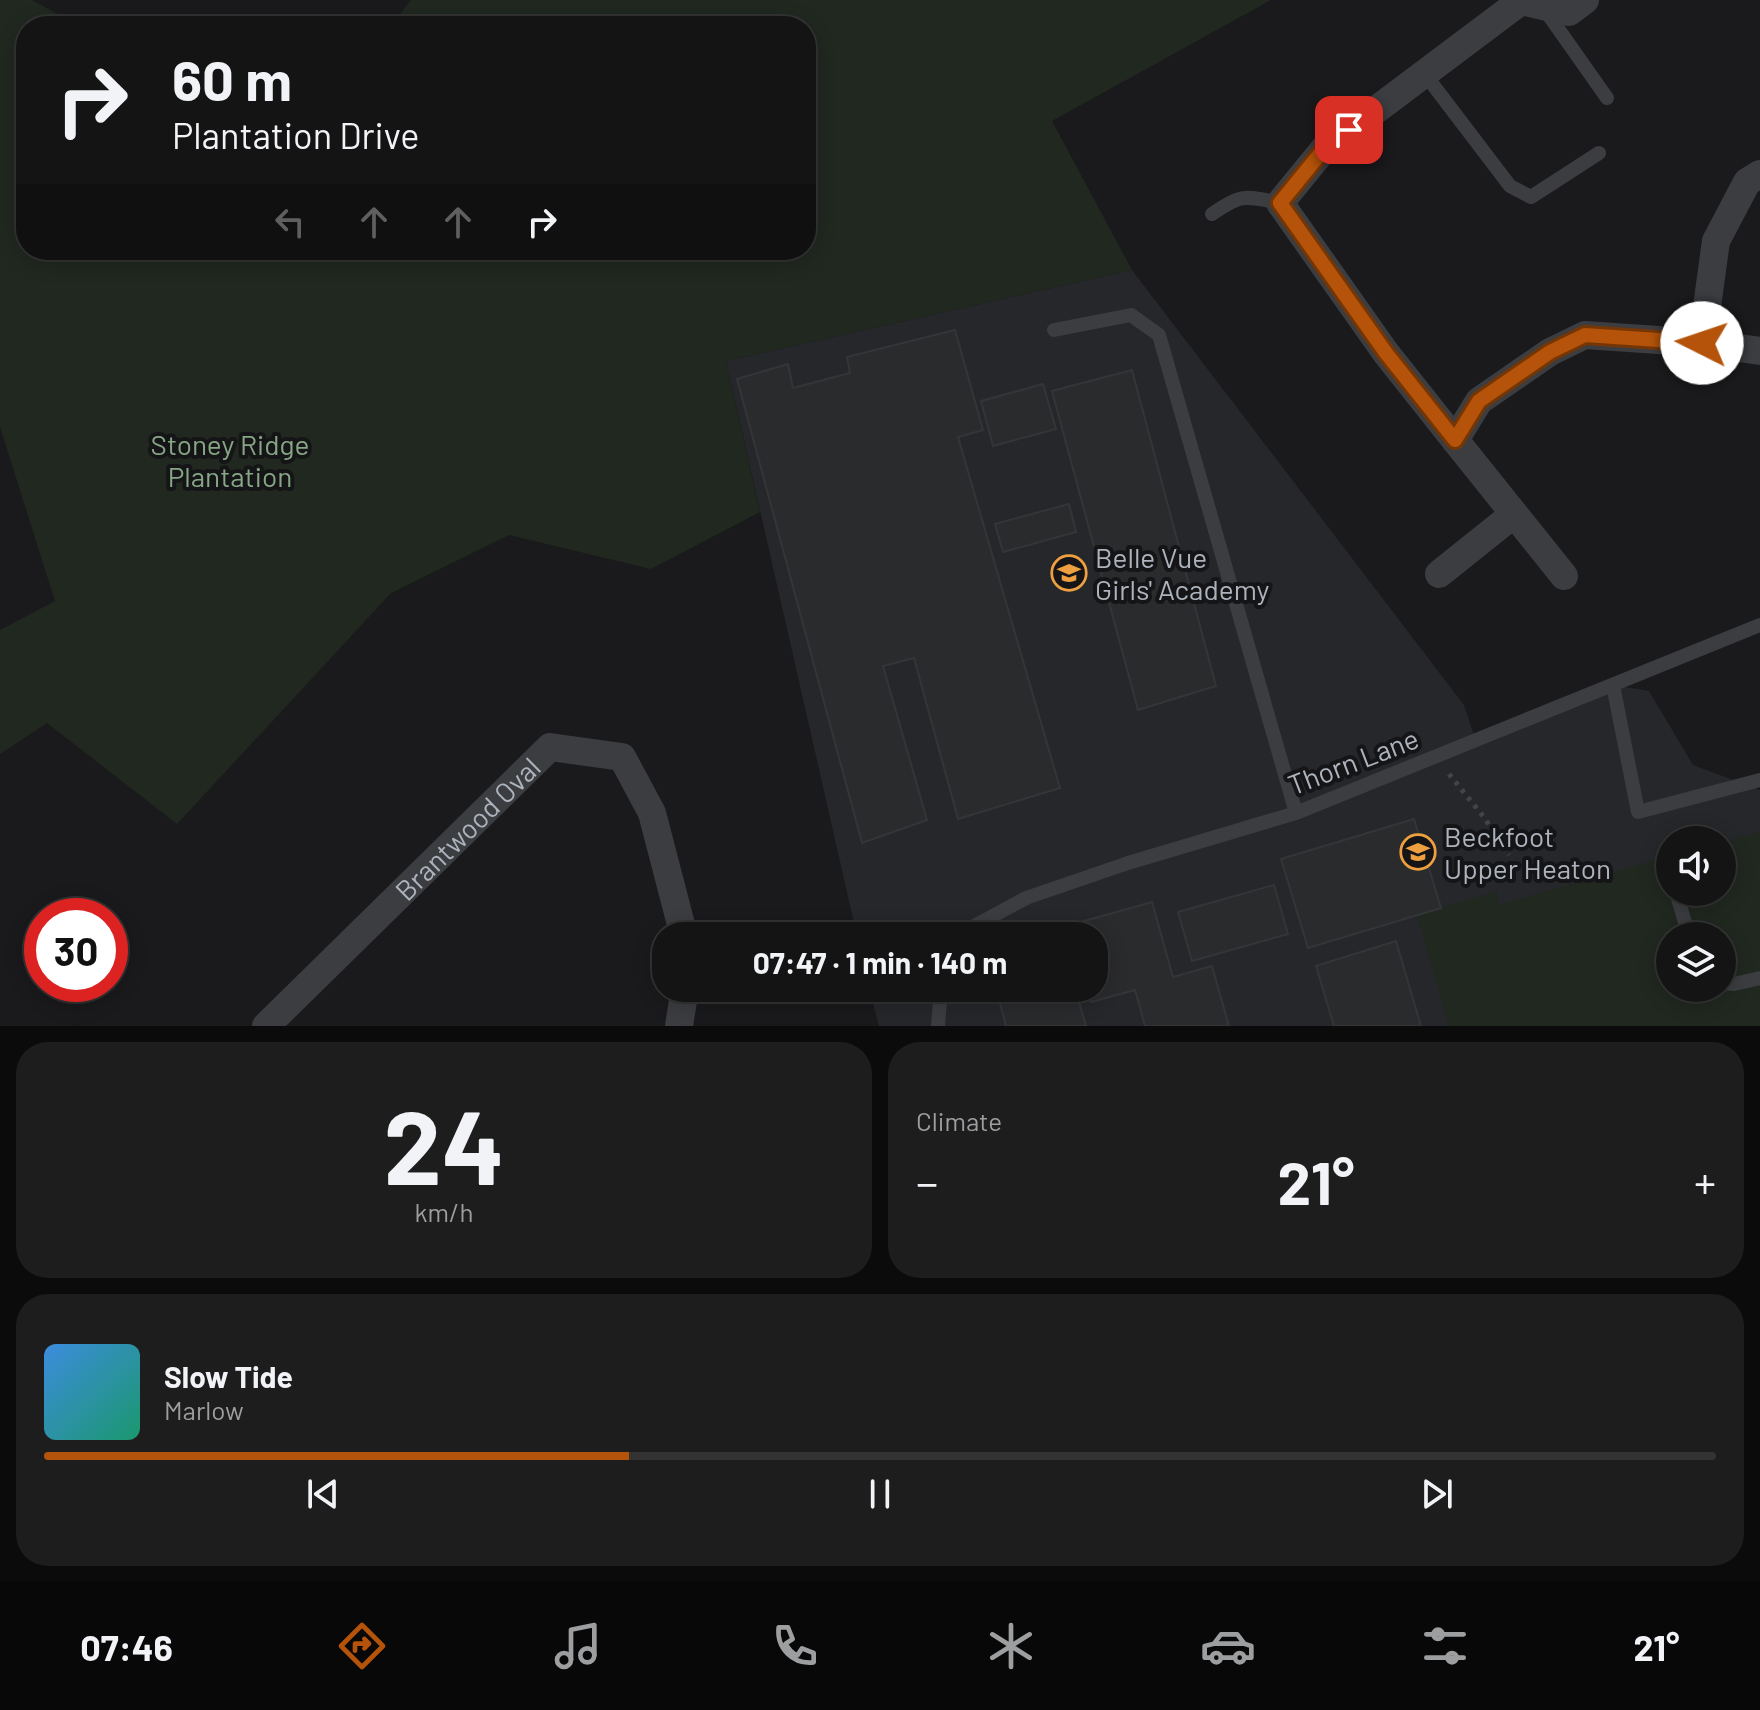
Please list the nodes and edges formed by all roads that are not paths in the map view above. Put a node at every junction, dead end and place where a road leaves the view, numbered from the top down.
1 (1585, 0) edge
2 (1542, 6) junction
3 (1424, 73) junction
4 (1607, 98) dead end
5 (1599, 153) dead end
6 (1760, 174) edge
7 (1280, 203) junction
8 (1212, 214) dead end
9 (1054, 330) dead end
10 (1702, 343) junction
11 (1760, 351) edge
12 (1455, 440) junction
13 (1514, 514) junction
14 (1439, 574) dead end
15 (1564, 576) dead end
16 (1760, 626) edge
17 (1613, 685) junction
18 (1760, 780) edge
19 (1296, 813) junction
20 (680, 922) edge
21 (982, 922) edge
22 (1760, 978) edge
23 (1736, 984) edge
24 (683, 1002) edge
25 (940, 1002) edge
26 (266, 1026) edge
27 (679, 1026) edge
28 (938, 1026) edge

1 - 2 street
2 - 3 street
2 - 4 lane
3 - 5 lane
3 - 7 street
6 - 10 street
7 - 8 lane
7 - 12 street
9 - 19 lane
10 - 11 street
10 - 12 street
12 - 13 street
13 - 14 street
13 - 15 street
16 - 17 lane, Thorn Lane
17 - 18 lane
17 - 19 lane, Thorn Lane
19 - 21 lane, Thorn Lane
20 - 26 street, Brantwood Oval
22 - 23 lane
24 - 27 street
25 - 28 lane

